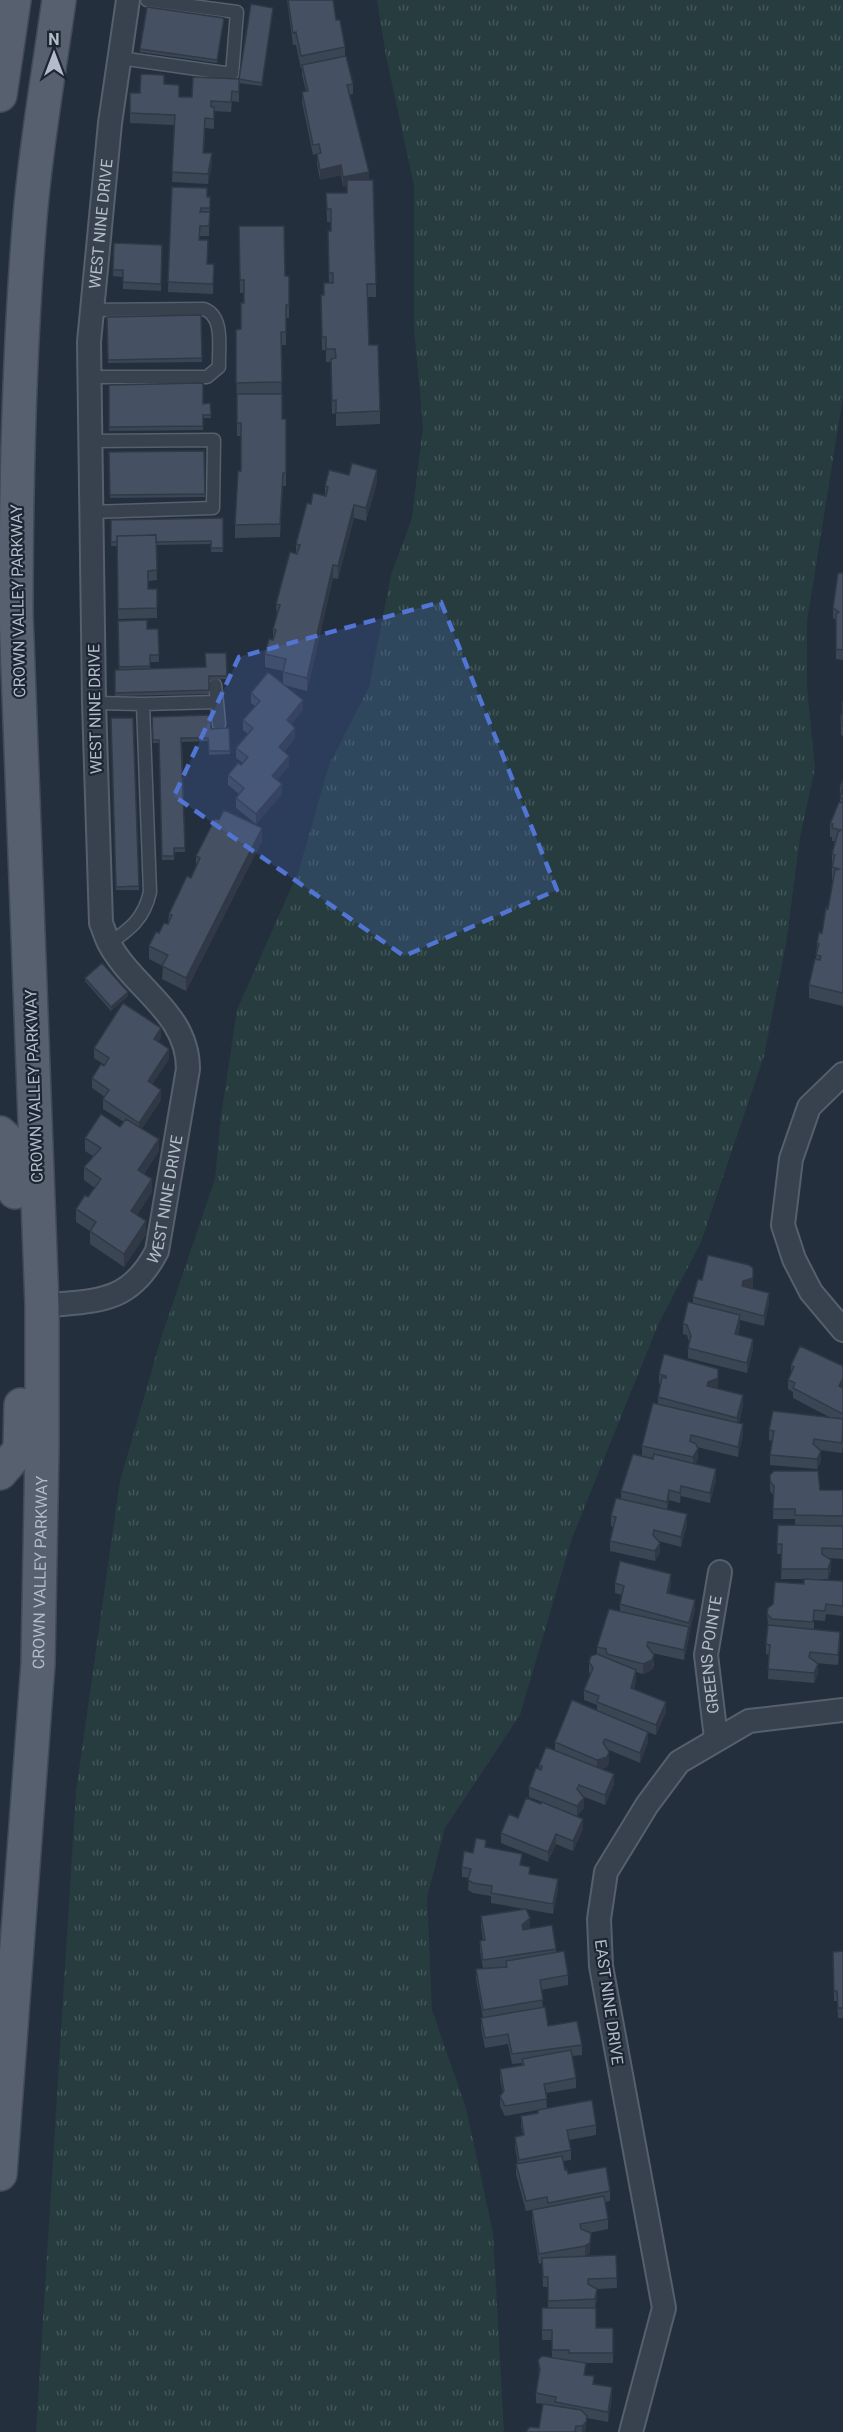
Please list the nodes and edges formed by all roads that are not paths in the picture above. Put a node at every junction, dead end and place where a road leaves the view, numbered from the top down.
1 (14, 0) edge
2 (59, 0) edge
3 (128, 0) edge
4 (147, 0) edge
5 (184, 2) edge
6 (120, 58) junction
7 (0, 95) edge
8 (90, 310) junction
9 (88, 377) junction
10 (90, 441) junction
11 (91, 512) junction
12 (215, 685) dead end
13 (217, 702) junction
14 (94, 704) junction
15 (143, 705) junction
16 (219, 724) dead end
17 (110, 944) junction
18 (843, 1074) edge
19 (0, 1133) edge
20 (42, 1306) junction
21 (843, 1330) edge
22 (0, 1473) edge
23 (720, 1572) dead end
24 (843, 1710) edge
25 (716, 1738) junction
26 (0, 2174) edge
27 (631, 2432) edge

1 - 7 main road
2 - 20 main road, CROWN VALLEY PARKWAY
3 - 6 street, WEST NINE DRIVE
4 - 5 lane
5 - 6 lane
6 - 8 street, WEST NINE DRIVE
8 - 9 street, WEST NINE DRIVE
8 - 9 lane
9 - 10 street, WEST NINE DRIVE
10 - 11 street, WEST NINE DRIVE
10 - 11 lane
11 - 14 street, WEST NINE DRIVE
12 - 13 lane
13 - 15 lane
13 - 16 lane
14 - 15 lane
14 - 17 street, WEST NINE DRIVE
15 - 17 lane
17 - 20 street, WEST NINE DRIVE
18 - 21 street
19 - 20 main road
20 - 22 main road
20 - 26 main road, CROWN VALLEY PARKWAY
23 - 25 street, GREENS POINTE
24 - 25 street, EAST NINE DRIVE
25 - 27 street, EAST NINE DRIVE

